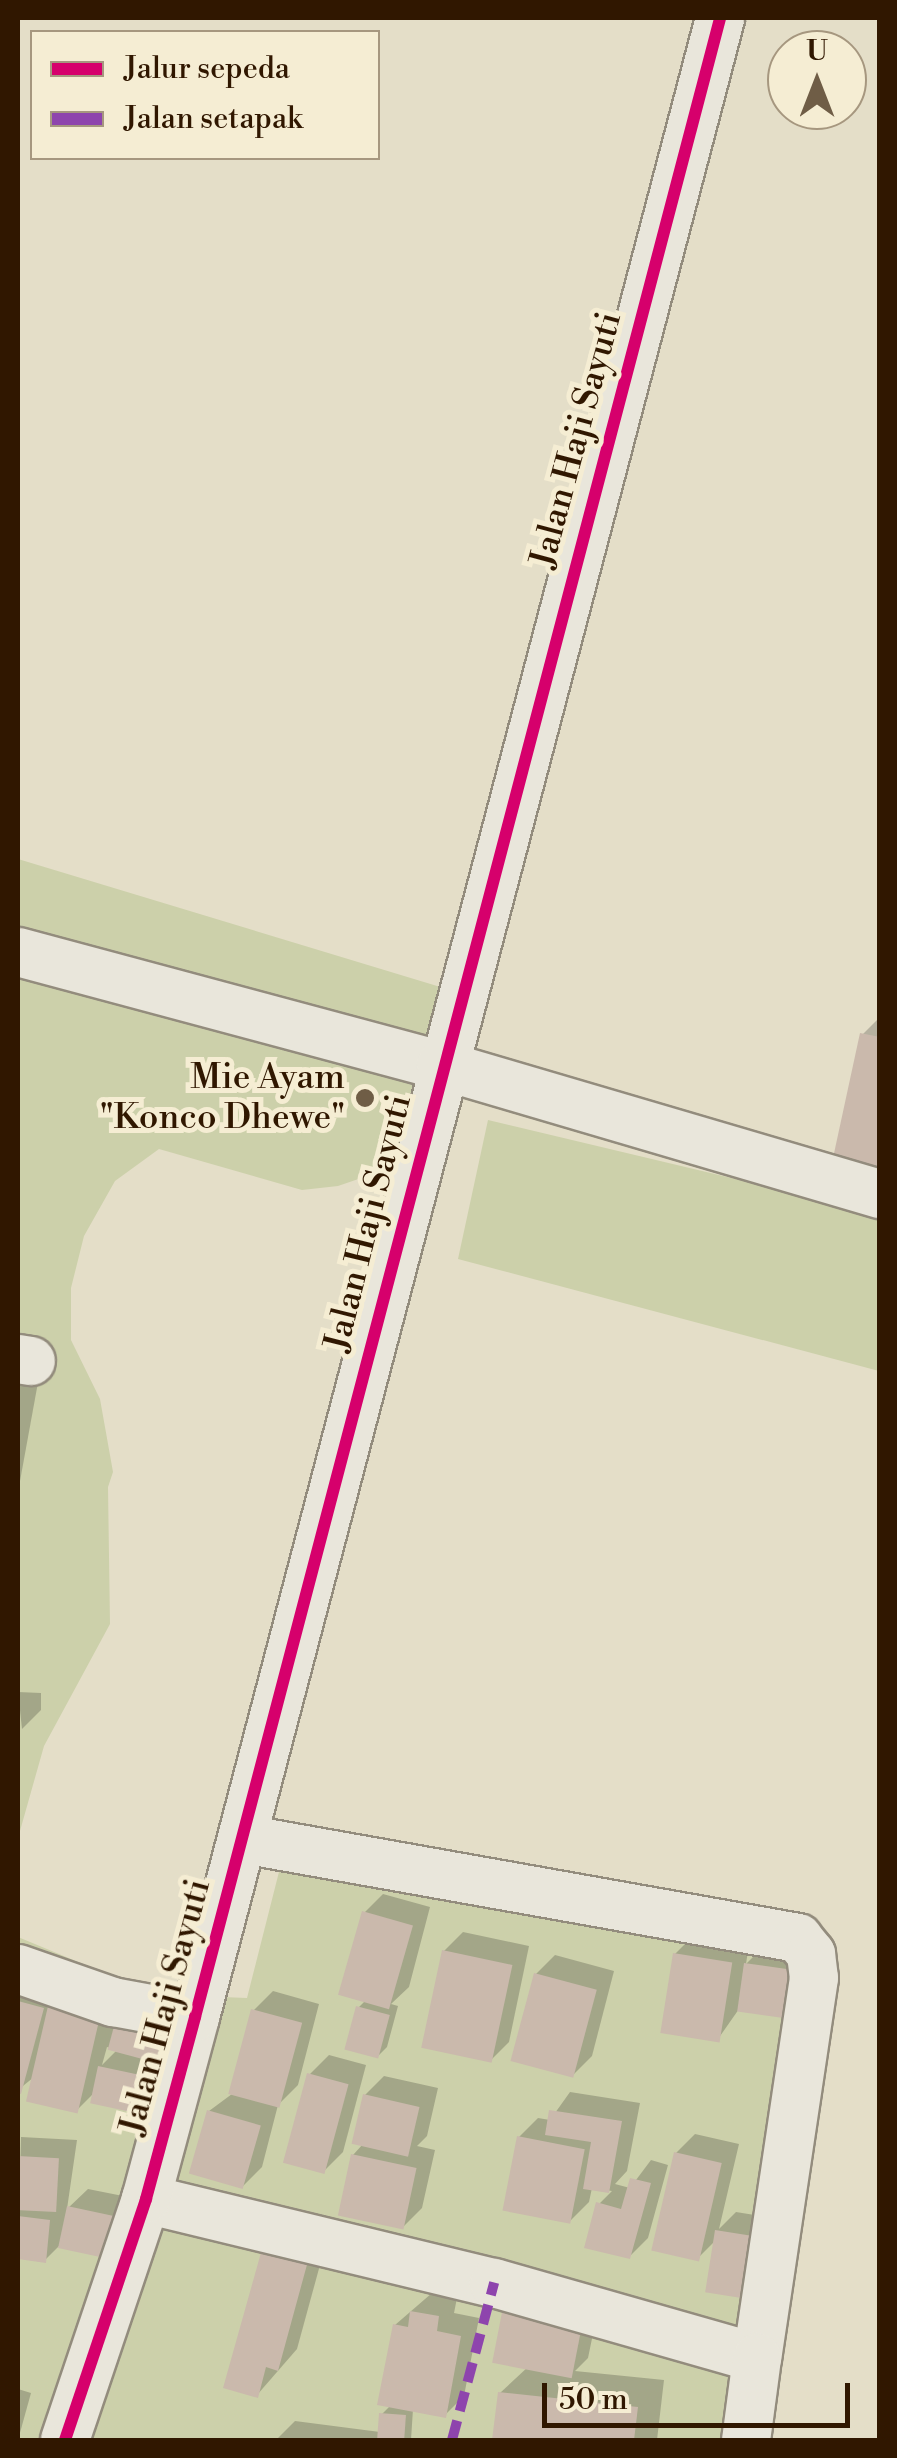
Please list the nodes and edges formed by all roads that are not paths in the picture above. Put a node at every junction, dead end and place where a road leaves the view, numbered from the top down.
1 (720, 18) edge
2 (18, 952) edge
3 (441, 1065) junction
4 (880, 1194) edge
5 (242, 1839) junction
6 (18, 1969) edge
7 (195, 2017) junction
8 (146, 2199) junction
9 (757, 2358) junction
10 (65, 2440) edge
11 (746, 2440) edge

1 - 3 street, Jalan Haji Sayuti
2 - 3 street
3 - 4 street
3 - 5 street, Jalan Haji Sayuti
5 - 7 street, Jalan Haji Sayuti
5 - 9 street
6 - 7 street
7 - 8 street, Jalan Haji Sayuti
8 - 9 street
8 - 10 street, Jalan Haji Sayuti
9 - 11 street

